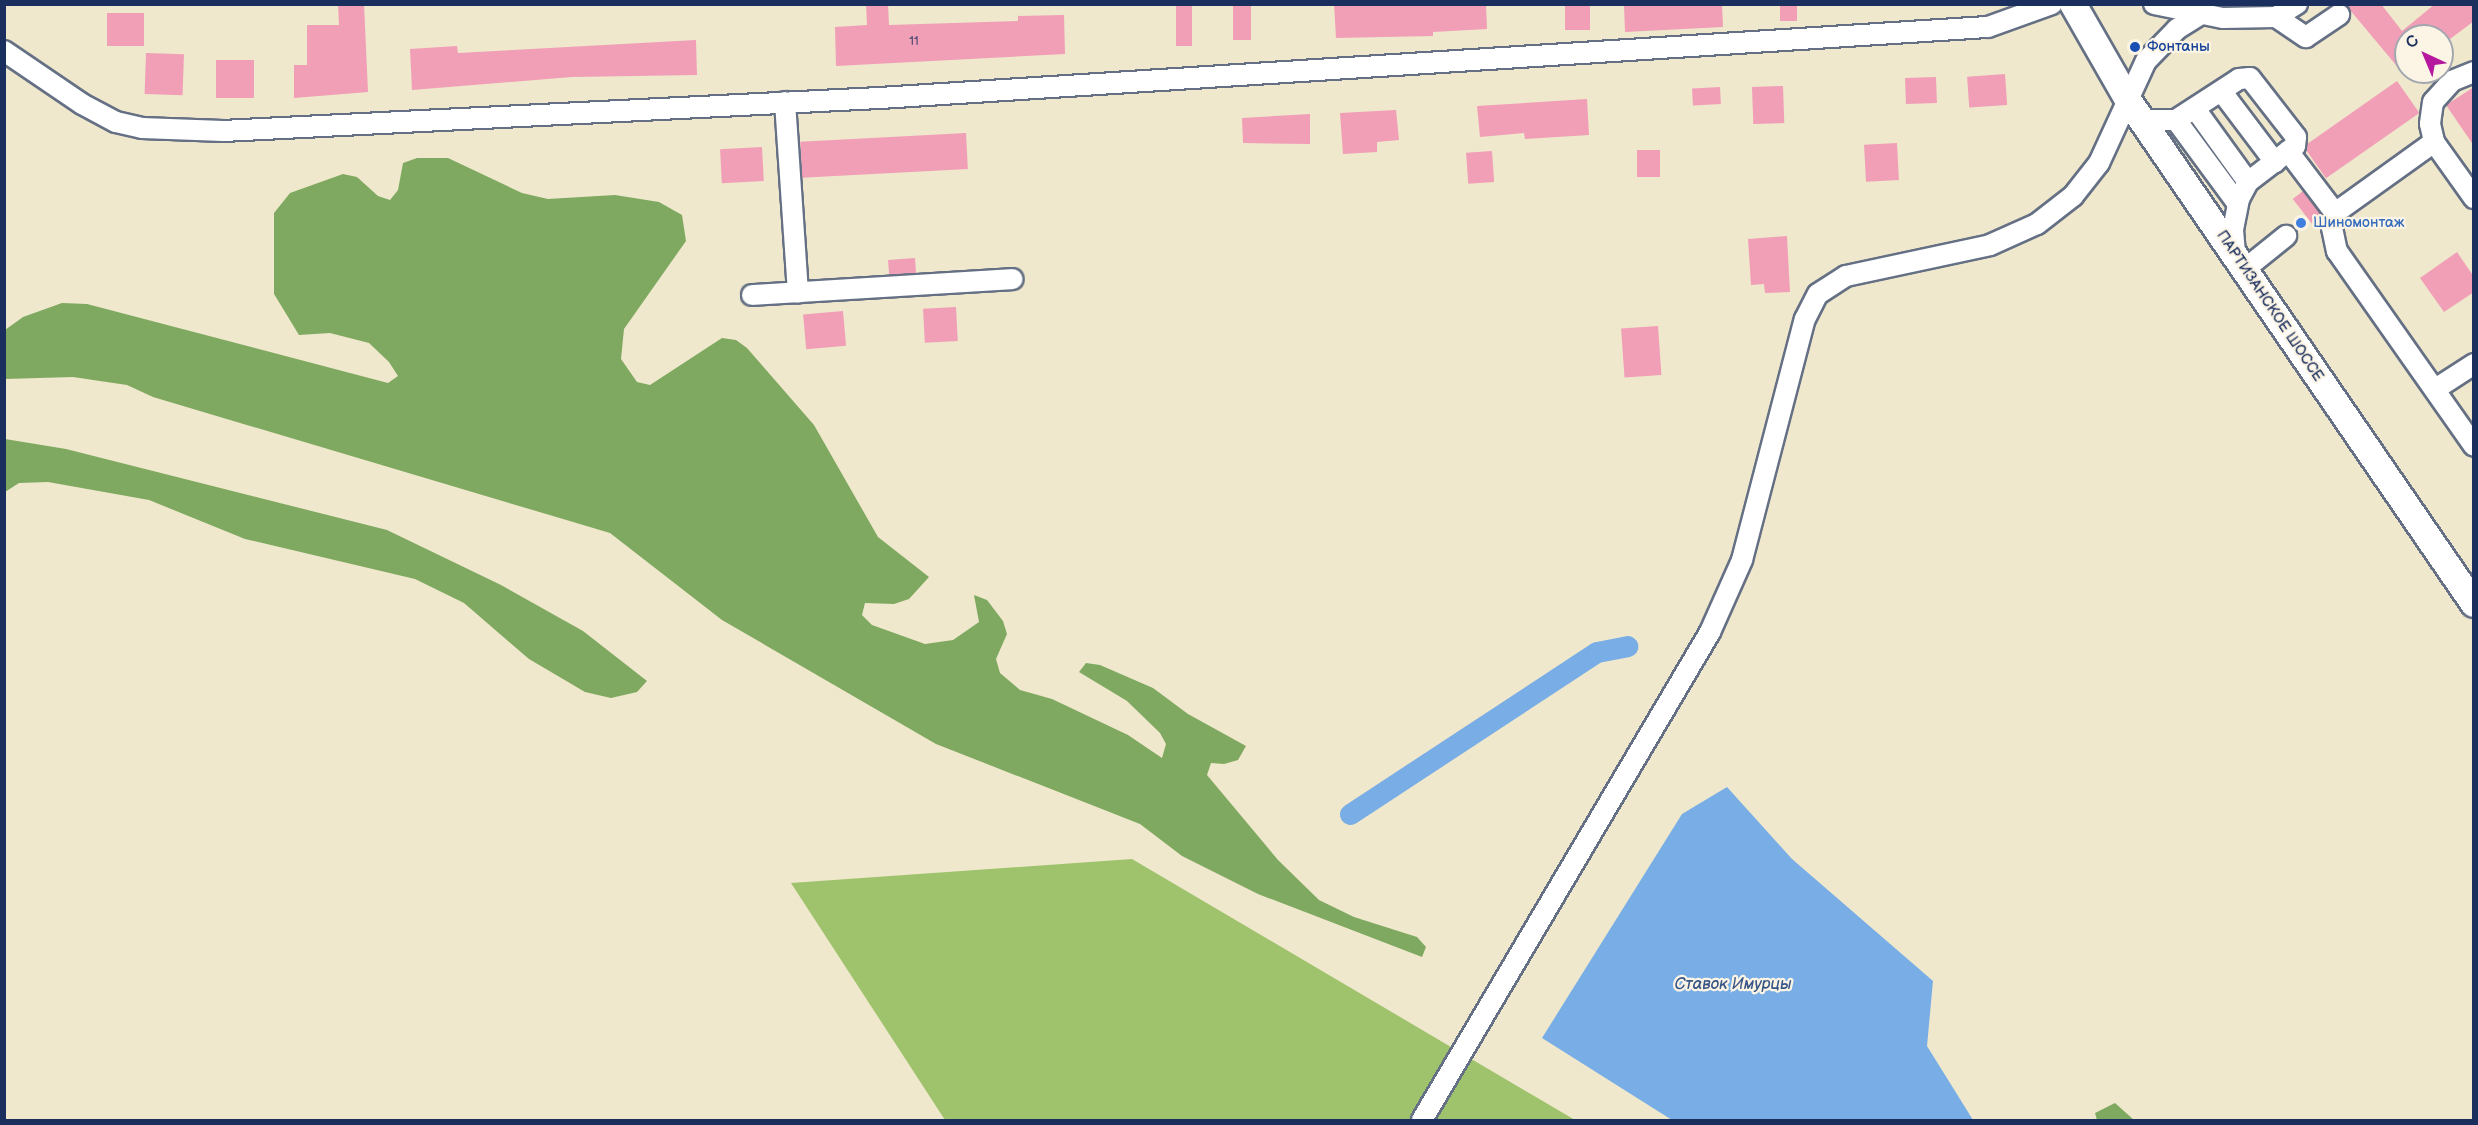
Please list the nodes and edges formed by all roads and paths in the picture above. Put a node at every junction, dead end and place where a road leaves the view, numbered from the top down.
1 (2052, 4) edge
2 (2073, 4) edge
3 (2154, 4) edge
4 (2297, 4) edge
5 (2199, 15) junction
6 (2339, 15) dead end
7 (2276, 16) junction
8 (4, 51) edge
9 (2474, 72) edge
10 (2222, 92) junction
11 (785, 102) junction
12 (2135, 110) junction
13 (2196, 110) junction
14 (2176, 120) junction
15 (2434, 142) junction
16 (2281, 156) junction
17 (2248, 182) junction
18 (2474, 198) edge
19 (2238, 204) junction
20 (2335, 213) junction
21 (2286, 236) dead end
22 (2240, 261) junction
23 (1013, 279) dead end
24 (798, 292) junction
25 (752, 295) dead end
26 (2474, 364) edge
27 (2437, 388) junction
28 (2474, 446) edge
29 (2474, 604) edge
30 (1422, 1120) edge

1 - 11 street
2 - 12 main road, ПАРТИЗАНСКОЕ ШОССЕ
3 - 5 street
4 - 7 street
5 - 7 street
5 - 12 street
6 - 7 street
8 - 11 street
9 - 15 street
10 - 13 street
10 - 16 street
10 - 16 street
11 - 24 street
12 - 14 street
12 - 22 main road, ПАРТИЗАНСКОЕ ШОССЕ
12 - 30 street
13 - 14 street
13 - 17 street
14 - 19 street
15 - 18 street
15 - 20 street
16 - 17 street
16 - 20 street
17 - 19 street
19 - 22 street
20 - 27 street
21 - 22 street
22 - 29 main road, ПАРТИЗАНСКОЕ ШОССЕ
23 - 24 street
24 - 25 street
26 - 27 street
27 - 28 street

